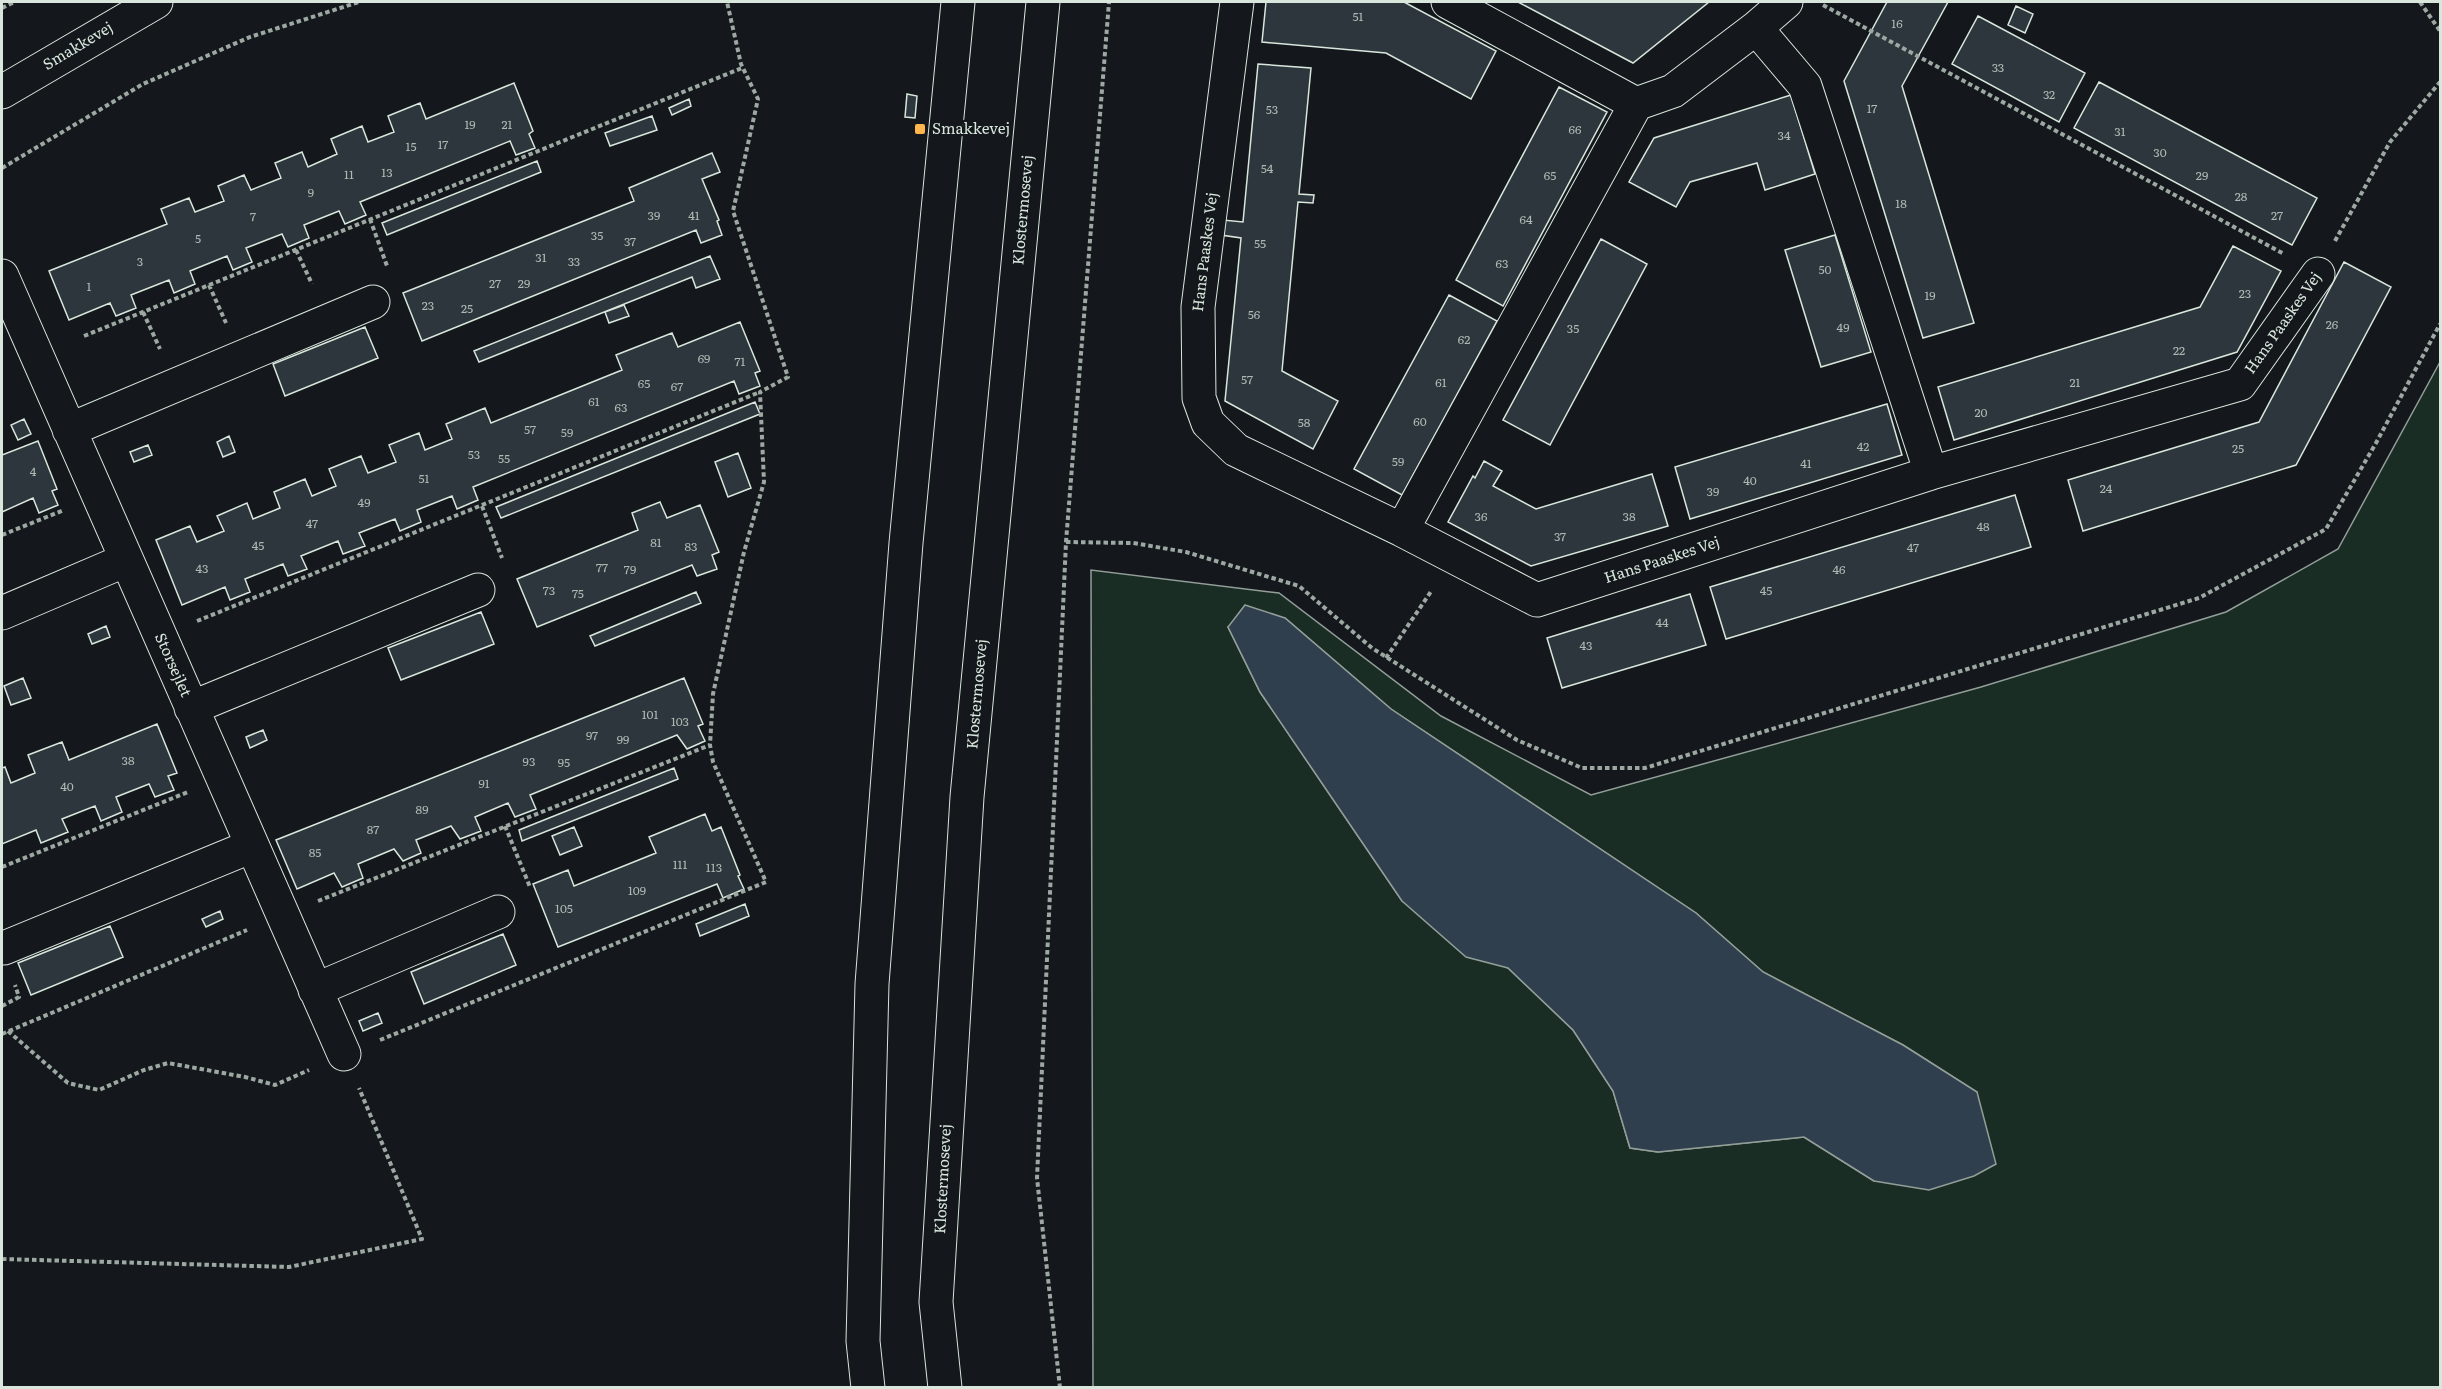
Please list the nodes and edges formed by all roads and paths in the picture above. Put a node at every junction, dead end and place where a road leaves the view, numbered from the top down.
1 (14, 2) edge
2 (150, 2) edge
3 (359, 2) edge
4 (727, 2) edge
5 (958, 2) edge
6 (1043, 2) edge
7 (1108, 2) edge
8 (1237, 2) edge
9 (1448, 2) edge
10 (1786, 2) edge
11 (1817, 2) edge
12 (2420, 2) edge
13 (2, 8) edge
14 (1756, 28) junction
15 (2440, 31) edge
16 (742, 68) junction
17 (2440, 82) edge
18 (2, 92) edge
19 (1636, 104) junction
20 (2, 168) edge
21 (2318, 274) junction
22 (2, 276) edge
23 (373, 302) dead end
24 (2440, 324) edge
25 (84, 336) dead end
26 (760, 392) junction
27 (69, 430) junction
28 (1931, 473) junction
29 (98, 496) junction
30 (1402, 530) junction
31 (2, 535) edge
32 (1066, 542) junction
33 (1455, 557) junction
34 (126, 560) junction
35 (478, 590) dead end
36 (2, 613) edge
37 (160, 636) junction
38 (1386, 658) junction
39 (191, 708) junction
40 (710, 745) junction
41 (223, 778) junction
42 (252, 846) junction
43 (2, 867) edge
44 (498, 912) dead end
45 (283, 915) junction
46 (4, 948) dead end
47 (315, 990) junction
48 (4, 1032) edge
49 (344, 1054) junction
50 (2, 1259) edge
51 (867, 1388) edge
52 (945, 1388) edge
53 (1060, 1388) edge

1 - 13 path
2 - 18 street, Smakkevej
3 - 20 path
4 - 16 path
5 - 51 street
6 - 52 street, Klostermosevej
7 - 32 path
8 - 30 street, Hans Paaskes Vej
9 - 19 street
10 - 14 street
11 - 21 path
12 - 15 path
14 - 19 street
14 - 28 street
16 - 25 path
16 - 26 path
17 - 21 path, Hans Paaskes Vej
19 - 30 street
21 - 28 street, Hans Paaskes Vej
22 - 27 street, Storsejlet
23 - 27 street
24 - 38 path
26 - 37 path
26 - 40 path
27 - 29 street, Storsejlet
28 - 33 street, Hans Paaskes Vej
29 - 31 path
29 - 34 street, Storsejlet
30 - 33 street, Hans Paaskes Vej
32 - 38 path
32 - 53 path
33 - 38 path
34 - 36 street
34 - 37 street, Storsejlet
35 - 39 street
37 - 39 street, Storsejlet
39 - 41 street, Storsejlet
40 - 45 path
40 - 49 path
41 - 42 street, Storsejlet
41 - 43 path
42 - 45 street, Storsejlet
42 - 46 street
44 - 47 street
45 - 47 street, Storsejlet
45 - 48 path
47 - 49 street, Storsejlet
48 - 49 path
49 - 50 path

